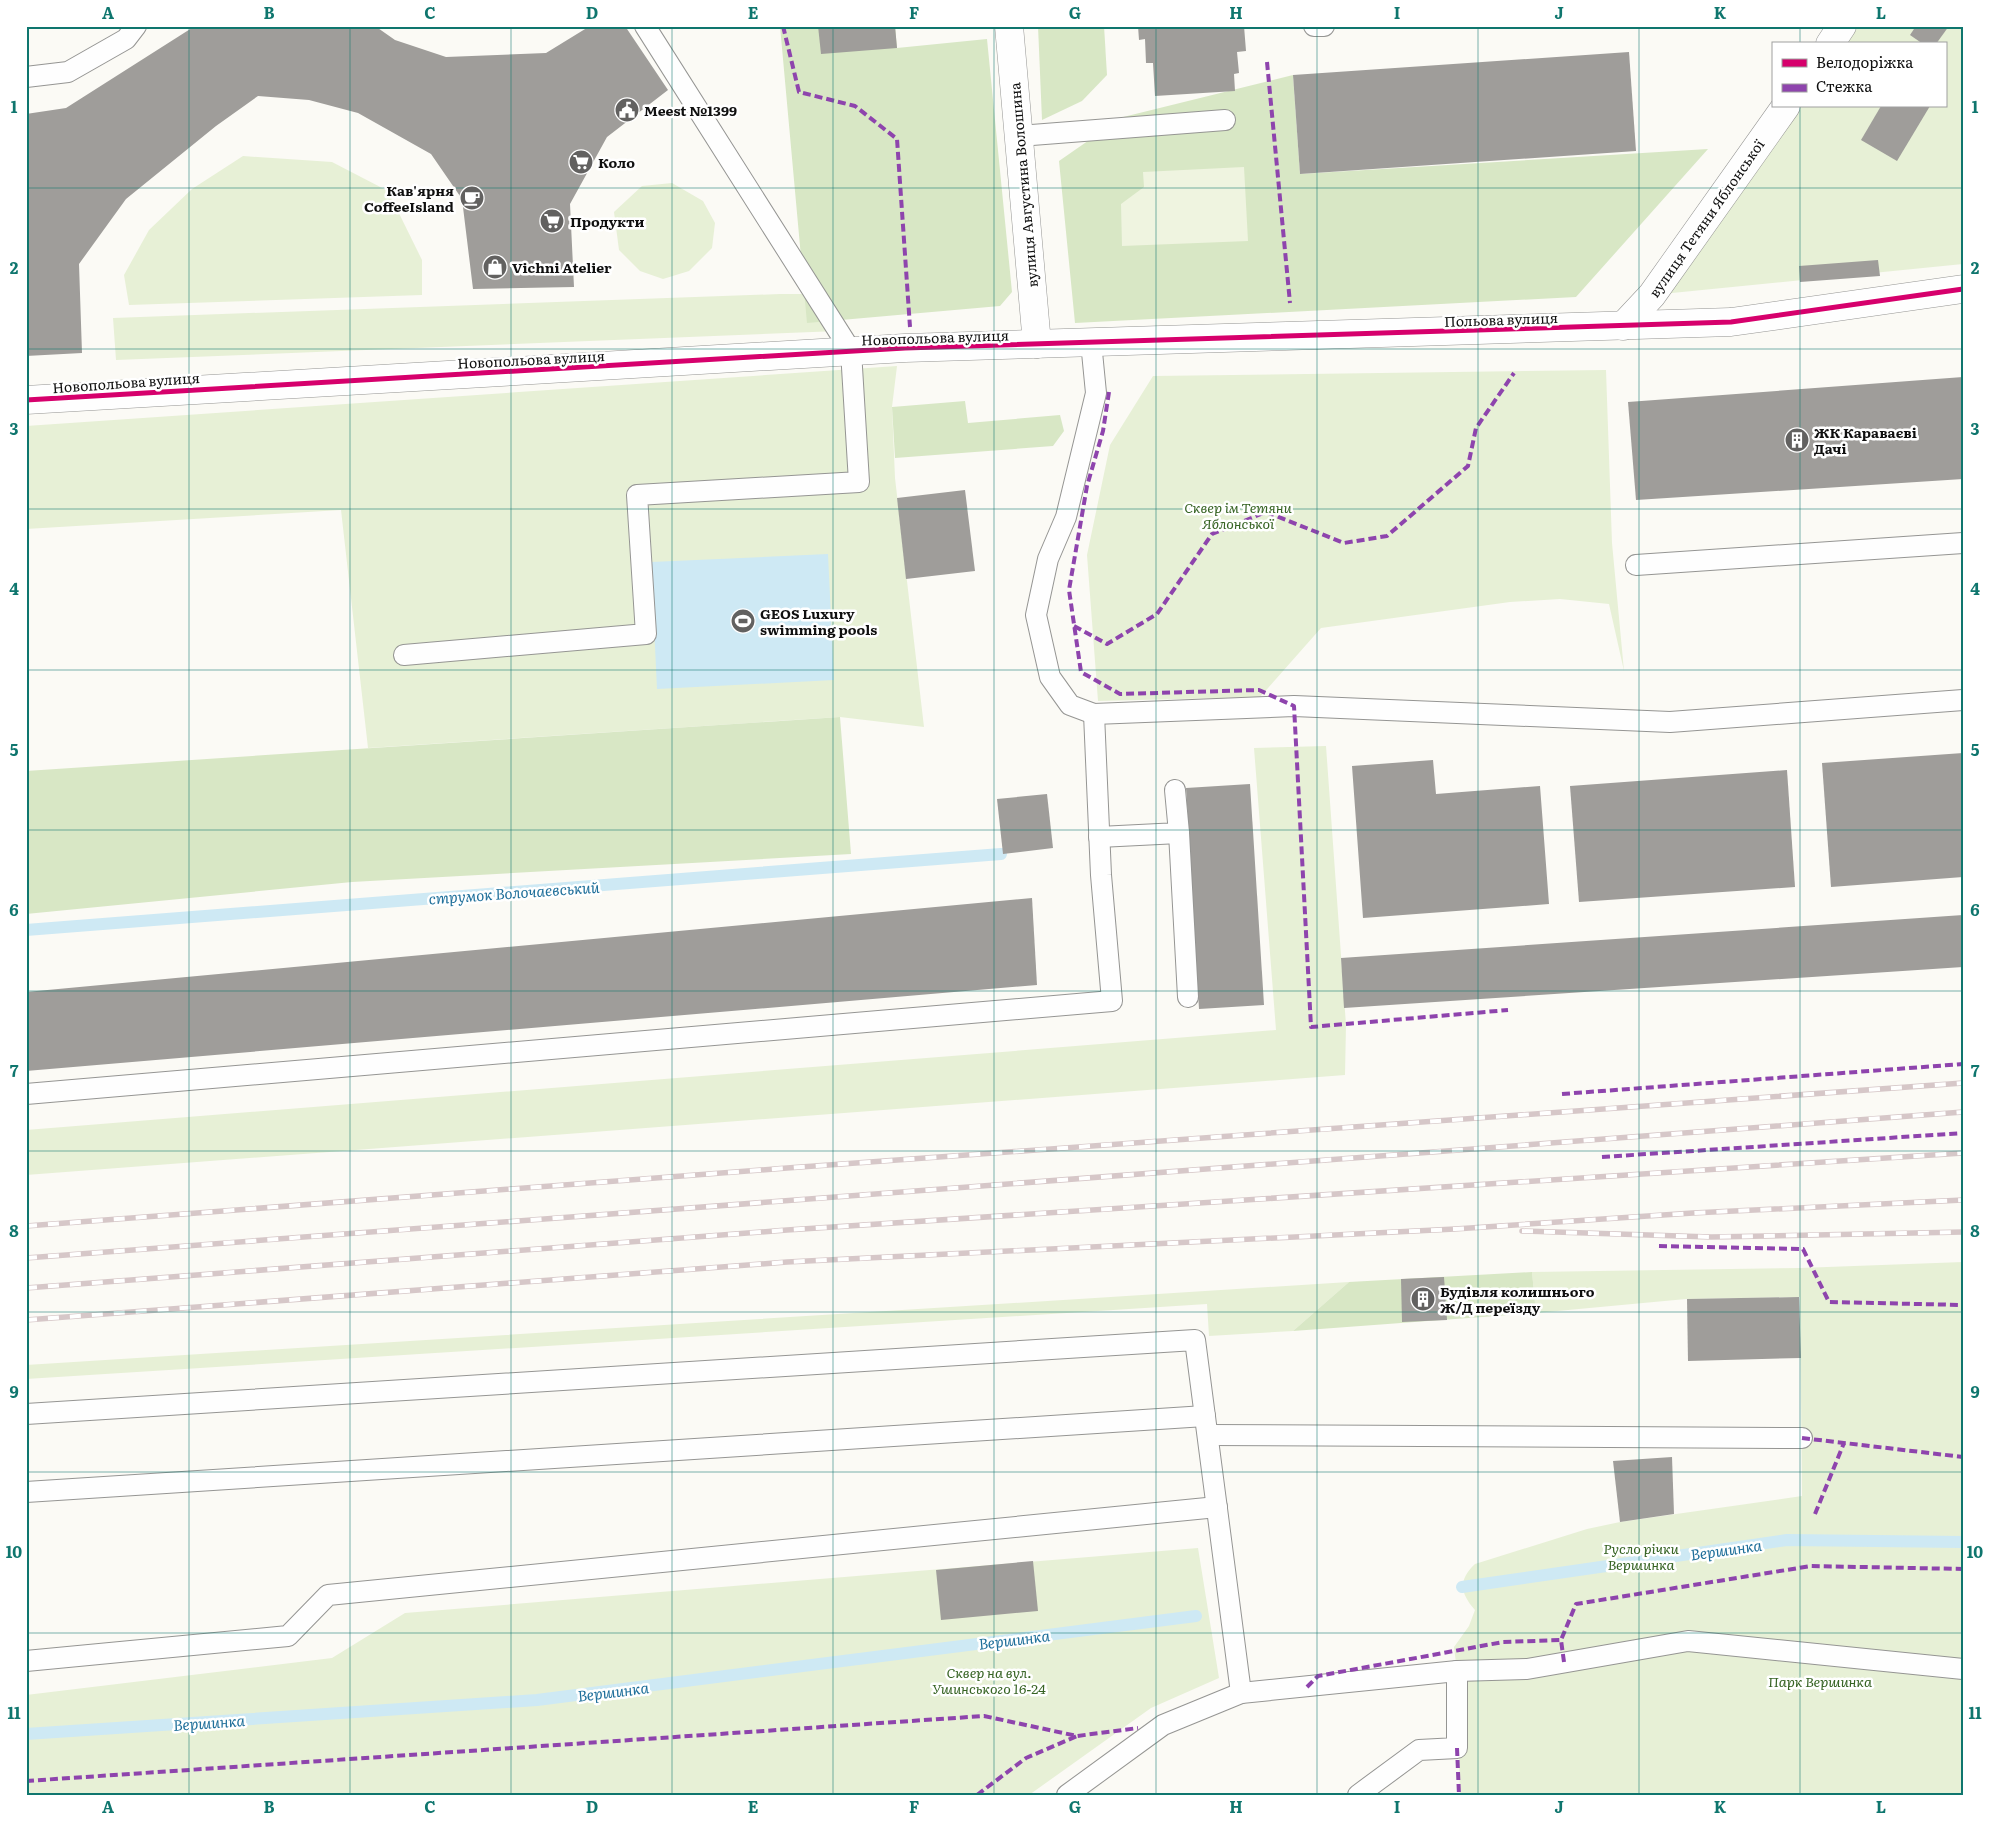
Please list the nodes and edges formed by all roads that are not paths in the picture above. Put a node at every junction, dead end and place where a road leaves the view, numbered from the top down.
1 (136, 26) edge
2 (645, 26) edge
3 (1009, 26) edge
4 (1314, 26) edge
5 (1324, 26) edge
6 (26, 77) edge
7 (1785, 108) edge
8 (1225, 120) dead end
9 (1019, 136) junction
10 (1963, 289) edge
11 (1623, 326) junction
12 (1091, 342) junction
13 (1037, 344) junction
14 (851, 352) junction
15 (26, 400) edge
16 (1963, 543) edge
17 (1636, 565) dead end
18 (404, 655) dead end
19 (1963, 700) edge
20 (1094, 714) junction
21 (1175, 790) dead end
22 (1179, 832) junction
23 (1099, 837) junction
24 (1188, 998) dead end
25 (26, 1094) edge
26 (26, 1414) edge
27 (1206, 1425) junction
28 (1802, 1438) dead end
29 (26, 1492) edge
30 (1217, 1507) junction
31 (26, 1661) edge
32 (1963, 1669) edge
33 (1457, 1671) junction
34 (1241, 1693) junction
35 (1067, 1795) edge
36 (1358, 1795) edge

1 - 6 lane
2 - 14 lane
3 - 9 street, вулиця Августина Волошина
4 - 5 lane
7 - 11 street, вулиця Тетяни Яблонської
8 - 9 lane
9 - 13 street, вулиця Августина Волошина
10 - 11 street, Польова вулиця
11 - 12 street, Польова вулиця
12 - 13 street, Польова вулиця
12 - 20 lane
13 - 14 street, Новопольова вулиця
14 - 15 street, Новопольова вулиця
14 - 18 lane
16 - 17 lane
19 - 20 lane
20 - 23 lane
21 - 22 lane
22 - 23 lane
22 - 24 lane
23 - 25 lane
26 - 27 lane
27 - 28 lane
27 - 29 lane
27 - 30 lane
30 - 31 lane
30 - 34 lane
32 - 33 lane
33 - 34 lane
33 - 36 lane
34 - 35 lane

